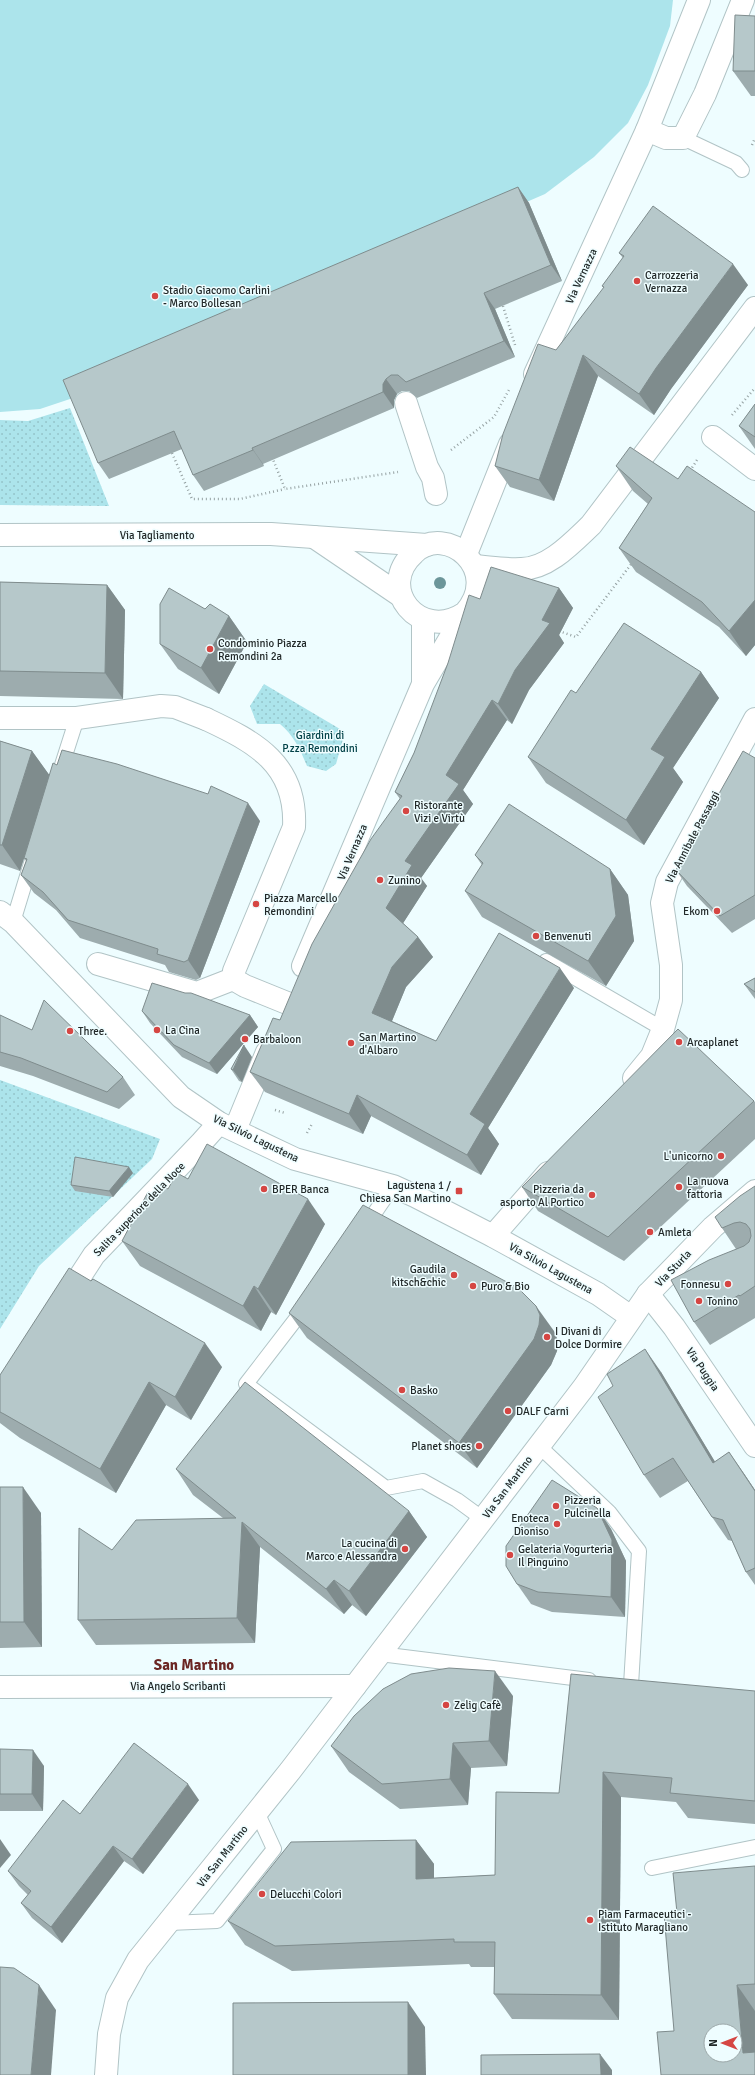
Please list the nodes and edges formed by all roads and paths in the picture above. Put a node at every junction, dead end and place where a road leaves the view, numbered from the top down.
1 (699, 0) edge
2 (743, 0) edge
3 (647, 130) junction
4 (683, 138) junction
5 (742, 170) dead end
6 (755, 308) edge
7 (755, 388) edge
8 (528, 392) edge
9 (406, 403) edge
10 (516, 426) edge
11 (713, 437) junction
12 (172, 453) edge
13 (755, 469) edge
14 (687, 476) edge
15 (285, 489) dead end
16 (436, 494) dead end
17 (0, 535) edge
18 (313, 537) junction
19 (427, 545) junction
20 (636, 558) edge
21 (470, 560) junction
22 (401, 596) junction
23 (465, 613) junction
24 (423, 620) junction
25 (554, 630) dead end
26 (423, 684) junction
27 (0, 718) edge
28 (77, 718) junction
29 (755, 719) edge
30 (58, 778) edge
31 (36, 846) edge
32 (7, 917) edge
33 (533, 954) edge
34 (98, 964) dead end
35 (233, 979) junction
36 (287, 1003) junction
37 (663, 1029) junction
38 (620, 1094) edge
39 (275, 1110) edge
40 (285, 1113) edge
41 (312, 1124) edge
42 (227, 1126) junction
43 (306, 1136) dead end
44 (564, 1156) edge
45 (393, 1186) junction
46 (755, 1191) edge
47 (493, 1236) junction
48 (355, 1241) edge
49 (648, 1294) junction
50 (312, 1297) edge
51 (631, 1317) junction
52 (51, 1321) edge
53 (539, 1446) junction
54 (755, 1446) edge
55 (483, 1519) junction
56 (380, 1654) junction
57 (602, 1682) edge
58 (617, 1683) edge
59 (631, 1685) junction
60 (0, 1686) edge
61 (355, 1686) junction
62 (647, 1686) edge
63 (257, 1812) junction
64 (755, 1847) edge
65 (652, 1868) dead end
66 (169, 1923) junction
67 (106, 2075) edge

1 - 3 street, Via Vernazza
2 - 4 street
3 - 4 street
3 - 8 street, Via Vernazza
4 - 5 lane
6 - 21 street
7 - 11 path
9 - 16 street
10 - 21 street
11 - 13 street
11 - 14 path
12 - 15 path
17 - 18 street, Via Tagliamento
18 - 19 street, Via Tagliamento
18 - 22 street, Via Tagliamento
19 - 21 street
19 - 22 street
20 - 25 path
21 - 23 street, Via Vernazza
22 - 24 street
23 - 24 street
23 - 26 street, Via Vernazza
24 - 26 street, Via Vernazza
26 - 36 street, Via Vernazza
27 - 28 street
28 - 30 lane
28 - 35 street
29 - 37 street, Via Annibale Passaggi
31 - 32 lane
32 - 42 street, Via Silvio Lagustena
33 - 37 lane
34 - 35 street
35 - 36 street
36 - 42 street, Via Vernazza
37 - 38 street, Via Annibale Passaggi
39 - 40 path
41 - 43 path
42 - 45 street, Via Silvio Lagustena
42 - 52 street, Salita superiore della Noce
44 - 47 street
45 - 47 street, Via Silvio Lagustena
45 - 48 lane
46 - 49 street, Via Sturla
47 - 51 street, Via Silvio Lagustena
49 - 51 street, Via Sturla
49 - 54 street, Via Puggia
50 - 55 lane
51 - 53 street, Via San Martino
53 - 55 street, Via San Martino
53 - 59 lane
55 - 56 street, Via San Martino
56 - 57 lane
56 - 61 street, Via San Martino
58 - 59 lane
59 - 62 lane
60 - 61 street, Via Angelo Scribanti
61 - 63 street, Via San Martino
63 - 66 street, Via San Martino
63 - 66 lane
64 - 65 lane
66 - 67 street, Via San Martino

